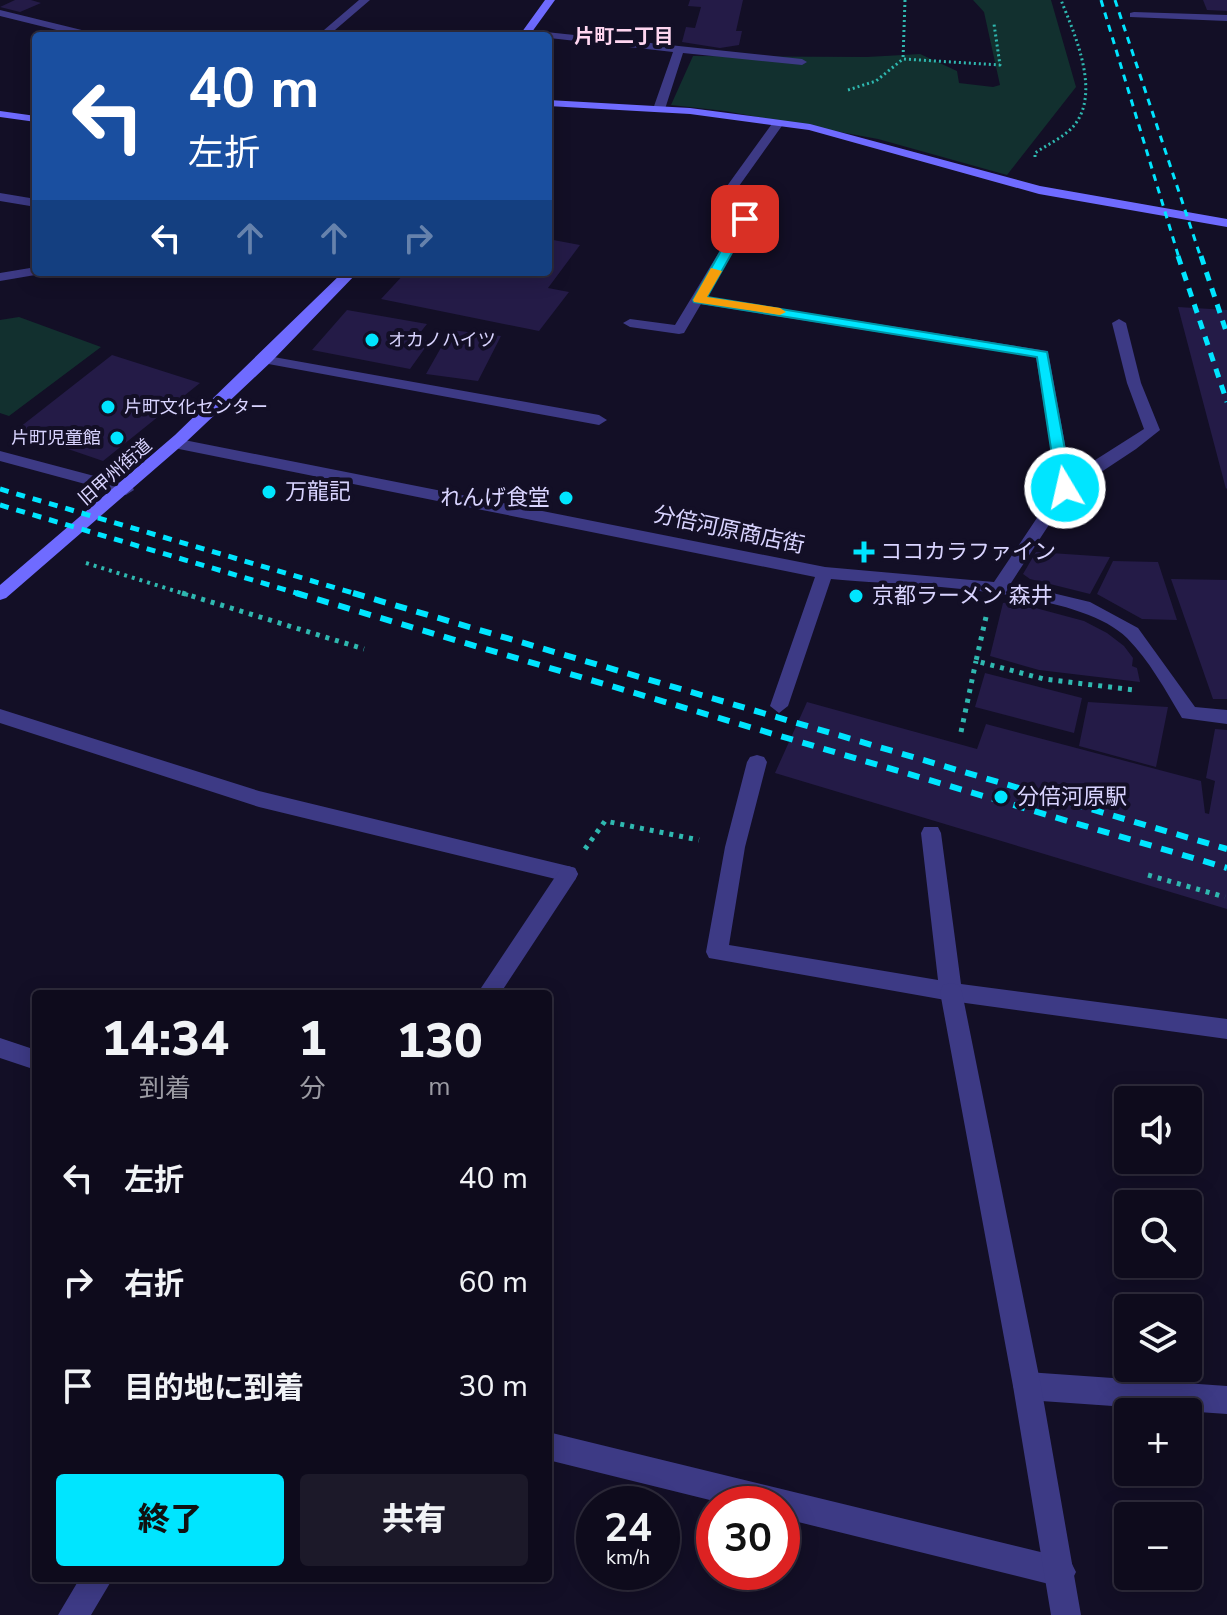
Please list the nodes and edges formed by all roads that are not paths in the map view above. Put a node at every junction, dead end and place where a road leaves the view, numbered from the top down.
1 (365, 0) edge
2 (550, 0) edge
3 (0, 13) edge
4 (1134, 15) dead end
5 (1227, 18) edge
6 (78, 32) edge
7 (327, 32) edge
8 (526, 32) edge
9 (552, 37) edge
10 (679, 49) junction
11 (802, 62) dead end
12 (552, 103) edge
13 (659, 109) junction
14 (0, 114) edge
15 (32, 118) edge
16 (778, 123) junction
17 (0, 197) edge
18 (32, 202) edge
19 (1227, 223) edge
20 (32, 272) edge
21 (347, 276) edge
22 (0, 277) edge
23 (699, 300) junction
24 (630, 323) dead end
25 (1119, 323) dead end
26 (268, 360) junction
27 (599, 420) dead end
28 (179, 444) junction
29 (0, 456) edge
30 (1065, 488) junction
31 (126, 490) junction
32 (825, 573) junction
33 (999, 588) junction
34 (0, 594) edge
35 (779, 706) dead end
36 (0, 716) edge
37 (1227, 717) edge
38 (757, 762) dead end
39 (931, 833) dead end
40 (491, 990) edge
41 (951, 992) junction
42 (1227, 1029) edge
43 (0, 1048) edge
44 (32, 1059) edge
45 (1027, 1386) junction
46 (1227, 1400) edge
47 (552, 1447) edge
48 (1061, 1572) junction
49 (95, 1582) edge
50 (73, 1615) edge
51 (1066, 1615) edge

1 - 7 street
2 - 8 street
3 - 6 street
4 - 5 street
9 - 10 street
10 - 11 street
10 - 13 street
12 - 13 street
13 - 16 street
14 - 15 street
16 - 19 street
16 - 23 street
17 - 18 street
20 - 22 street
21 - 26 street, 旧甲州街道
23 - 24 street
23 - 30 street
25 - 30 street
26 - 27 street
26 - 28 street, 旧甲州街道
28 - 31 street, 旧甲州街道
28 - 32 street, 分倍河原商店街
29 - 31 street
30 - 33 street
31 - 34 street, 旧甲州街道
32 - 33 street, 分倍河原商店街
32 - 35 street
33 - 37 street, 分倍河原商店街
36 - 40 street
38 - 41 street
39 - 41 street
41 - 42 street
41 - 45 street
43 - 44 street
45 - 46 street
45 - 48 street
47 - 48 street
48 - 51 street
49 - 50 street

